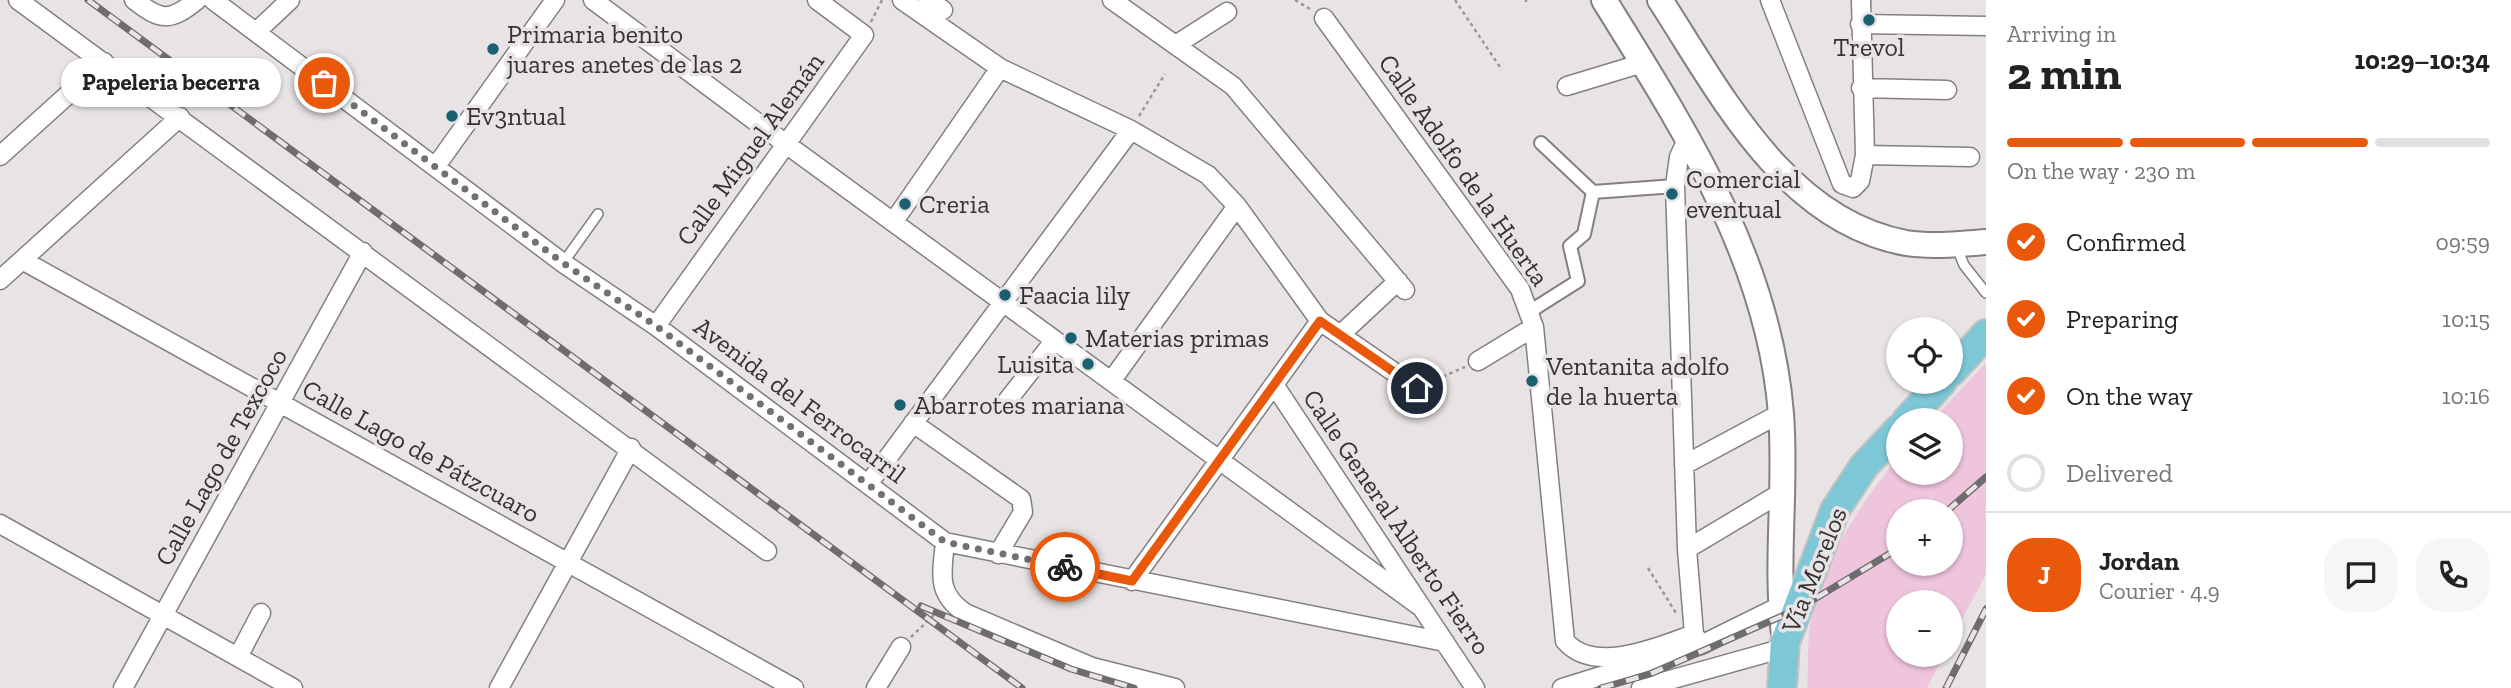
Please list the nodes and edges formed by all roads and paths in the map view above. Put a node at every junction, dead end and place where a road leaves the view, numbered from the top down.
1 (19, 0) edge
2 (134, 0) edge
3 (197, 0) edge
4 (213, 0) edge
5 (290, 0) edge
6 (555, 0) edge
7 (593, 0) edge
8 (817, 0) edge
9 (882, 0) edge
10 (902, 0) edge
11 (1112, 0) edge
12 (1455, 0) edge
13 (1604, 0) edge
14 (1660, 0) edge
15 (1770, 0) edge
16 (1861, 0) edge
17 (1227, 12) dead end
18 (1324, 18) dead end
19 (1860, 24) junction
20 (1986, 26) edge
21 (256, 33) junction
22 (864, 35) junction
23 (1177, 44) junction
24 (104, 62) junction
25 (1643, 64) junction
26 (1000, 68) junction
27 (1502, 70) dead end
28 (1165, 74) dead end
29 (1567, 86) dead end
30 (1861, 88) junction
31 (1947, 90) dead end
32 (180, 117) junction
33 (1131, 130) junction
34 (1688, 137) junction
35 (1541, 143) dead end
36 (786, 144) junction
37 (1865, 155) junction
38 (0, 156) edge
39 (1970, 157) dead end
40 (436, 166) junction
41 (1675, 186) junction
42 (1593, 192) junction
43 (1237, 206) junction
44 (598, 214) dead end
45 (894, 221) junction
46 (1986, 242) edge
47 (1955, 244) junction
48 (363, 252) junction
49 (22, 260) junction
50 (563, 263) junction
51 (0, 280) edge
52 (1986, 293) edge
53 (1002, 302) junction
54 (1531, 319) junction
55 (1320, 321) junction
56 (656, 326) junction
57 (1986, 334) edge
58 (1340, 335) junction
59 (1055, 340) junction
60 (1963, 359) edge
61 (1478, 361) joint
62 (1112, 380) junction
63 (1275, 386) junction
64 (1417, 388) joint
65 (1931, 394) edge
66 (1007, 401) dead end
67 (282, 403) junction
68 (1918, 408) edge
69 (1781, 413) junction
70 (913, 423) junction
71 (1886, 443) edge
72 (631, 448) junction
73 (1219, 459) junction
74 (1684, 466) junction
75 (869, 483) junction
76 (1784, 491) junction
77 (0, 524) edge
78 (945, 542) junction
79 (1687, 549) junction
80 (767, 551) dead end
81 (998, 554) junction
82 (568, 563) junction
83 (1648, 568) dead end
84 (1132, 581) junction
85 (949, 600) junction
86 (1791, 601) junction
87 (1418, 605) junction
88 (261, 613) dead end
89 (163, 616) junction
90 (1695, 638) junction
91 (1445, 642) junction
92 (1784, 645) junction
93 (901, 647) joint
94 (237, 657) junction
95 (124, 688) edge
96 (293, 688) edge
97 (499, 688) edge
98 (794, 688) edge
99 (876, 688) edge
100 (1175, 688) edge
101 (1475, 688) edge
102 (1562, 688) edge
103 (1641, 688) edge
104 (1782, 688) edge

1 - 24 street
2 - 3 street
4 - 21 street, Avenida del Ferrocarril
5 - 21 street
6 - 40 street
7 - 36 street
8 - 22 street
9 - 22 path
10 - 26 street
11 - 23 street
12 - 27 path
13 - 25 main road
14 - 47 main road
15 - 37 street
16 - 19 street
17 - 23 street
18 - 54 street, Calle Adolfo de la Huerta
19 - 20 street
19 - 30 street
21 - 40 street, Avenida del Ferrocarril
22 - 36 street, Calle Miguel Alemán
23 - 58 street
24 - 32 street
24 - 38 street
25 - 29 street
25 - 34 main road
26 - 33 street
26 - 45 street
28 - 33 path
30 - 31 street
30 - 37 street
32 - 48 street
32 - 49 street
33 - 43 street
33 - 53 street
34 - 41 street
34 - 69 main road
35 - 42 street
36 - 45 street
36 - 56 street, Calle Miguel Alemán
37 - 39 street
40 - 50 street, Avenida del Ferrocarril
41 - 42 street
41 - 74 street
42 - 54 street
43 - 55 street
43 - 62 street
44 - 50 lane
45 - 53 street
46 - 47 main road
47 - 52 lane
48 - 67 street, Calle Lago de Texcoco
48 - 72 street
49 - 51 street
49 - 67 street, Calle Lago de Pátzcuaro
50 - 56 street, Avenida del Ferrocarril
53 - 59 street
53 - 70 street
54 - 61 street
54 - 90 street, Calle Adolfo de la Huerta
55 - 58 street
55 - 63 street
56 - 75 street, Avenida del Ferrocarril
57 - 60 main road
58 - 64 street
59 - 62 street
59 - 66 street
61 - 64 path
62 - 73 street
63 - 73 street
63 - 87 street, Calle General Alberto Fierro
65 - 68 main road
67 - 82 street, Calle Lago de Pátzcuaro
67 - 89 street, Calle Lago de Texcoco
69 - 74 street
69 - 76 main road
70 - 75 street
70 - 81 street
71 - 86 main road, Vía Morelos
72 - 80 street
72 - 82 street
73 - 84 street
73 - 87 street
74 - 79 street
75 - 78 street, Avenida del Ferrocarril
76 - 79 street
76 - 86 main road
77 - 89 street
78 - 81 street, Avenida del Ferrocarril
78 - 85 street
79 - 90 street
81 - 84 street, Avenida del Ferrocarril
82 - 97 street
82 - 98 street, Calle Lago de Pátzcuaro
83 - 90 path
84 - 91 street, Avenida del Ferrocarril
85 - 93 path
85 - 100 street
86 - 90 street
86 - 92 main road, Vía Morelos
87 - 91 street, Calle General Alberto Fierro
88 - 94 street
89 - 94 street
89 - 95 street, Calle Lago de Texcoco
90 - 102 street
91 - 101 street, Calle General Alberto Fierro
92 - 103 street
92 - 104 main road, Vía Morelos
93 - 99 street
94 - 96 street

